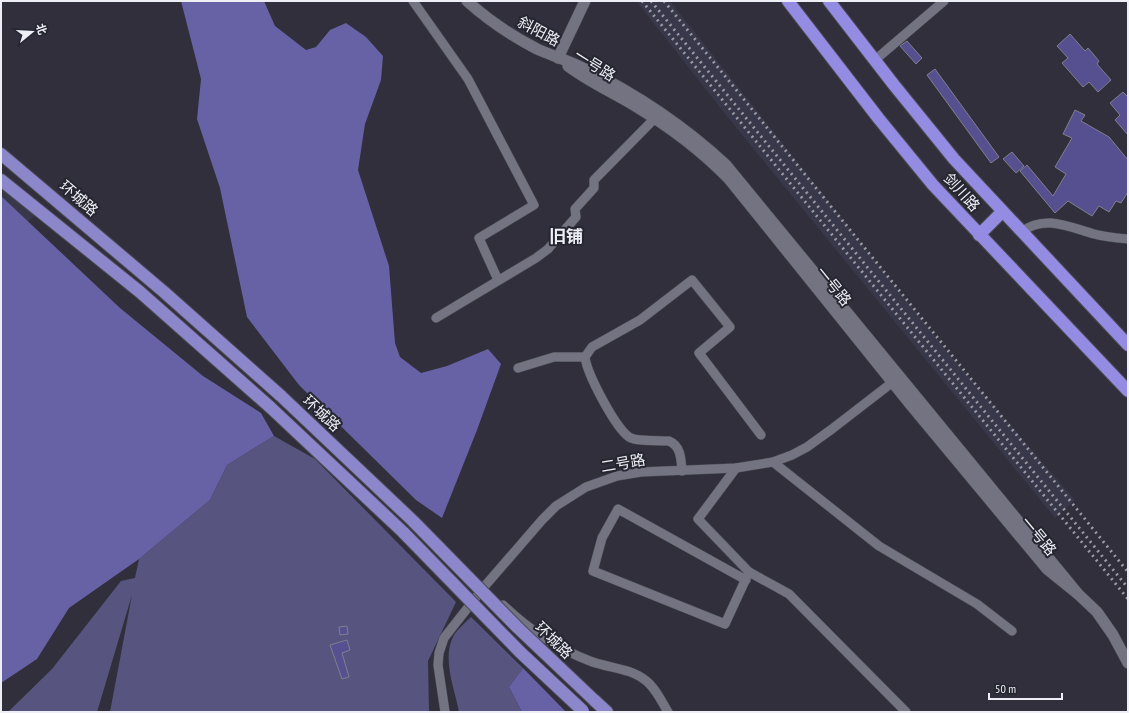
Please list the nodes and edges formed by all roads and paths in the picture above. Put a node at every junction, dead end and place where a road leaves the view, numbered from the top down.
1 (413, 1) edge
2 (467, 1) edge
3 (585, 1) edge
4 (788, 1) edge
5 (829, 1) edge
6 (944, 1) edge
7 (558, 58) junction
8 (874, 60) junction
9 (658, 116) junction
10 (1, 154) edge
11 (1, 180) edge
12 (1002, 212) junction
13 (1021, 232) junction
14 (979, 235) junction
15 (1128, 239) edge
16 (498, 280) junction
17 (436, 318) dead end
18 (1128, 345) edge
19 (585, 357) junction
20 (518, 368) dead end
21 (896, 379) junction
22 (1128, 391) edge
23 (761, 436) dead end
24 (773, 462) junction
25 (736, 468) junction
26 (682, 471) junction
27 (747, 576) junction
28 (484, 587) junction
29 (1012, 631) dead end
30 (1128, 662) edge
31 (445, 712) edge
32 (584, 712) edge
33 (607, 712) edge
34 (668, 712) edge
35 (906, 712) edge

1 - 16 street
2 - 7 street, 斜阳路
3 - 7 street
4 - 14 highway, 剑川路
5 - 8 highway, 剑川路
6 - 8 street
7 - 9 street, 一号路
8 - 12 highway, 剑川路
9 - 16 street
9 - 21 street, 一号路
10 - 33 main road, 环城路, bridge
11 - 32 main road, 环城路, bridge
12 - 13 highway, 剑川路
12 - 14 highway
13 - 15 street
13 - 18 highway, 剑川路
14 - 22 highway, 剑川路
16 - 17 street
19 - 20 street
19 - 23 street
19 - 26 street
21 - 24 street, 二号路
21 - 30 street, 一号路
24 - 25 street, 二号路
24 - 29 street
25 - 26 street, 二号路
25 - 27 street
26 - 28 street, 二号路
27 - 27 street
27 - 35 street
28 - 31 street, 二号路
28 - 34 street

